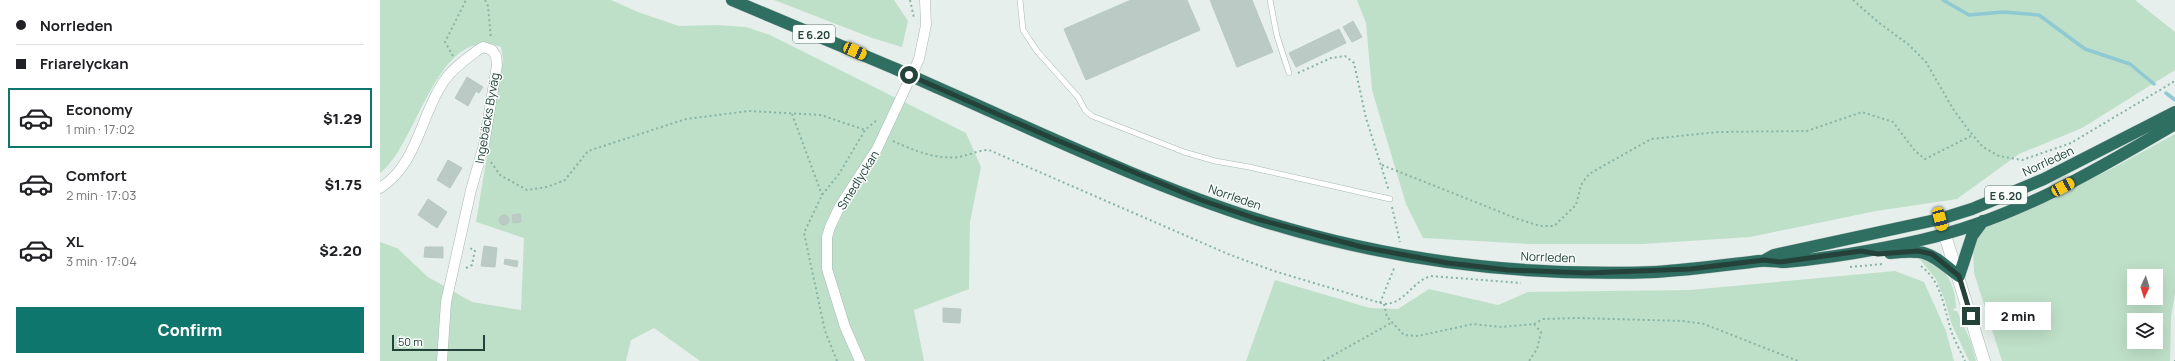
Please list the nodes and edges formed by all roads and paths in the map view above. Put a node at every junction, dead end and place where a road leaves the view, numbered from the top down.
1 (466, 0) edge
2 (485, 0) edge
3 (732, 0) edge
4 (925, 0) edge
5 (1020, 0) edge
6 (1270, 0) edge
7 (1853, 0) edge
8 (492, 50) junction
9 (459, 66) junction
10 (1289, 72) joint
11 (2175, 81) edge
12 (2175, 112) edge
13 (791, 113) junction
14 (2175, 124) edge
15 (865, 130) dead end
16 (895, 134) dead end
17 (1972, 135) junction
18 (888, 147) dead end
19 (480, 160) junction
20 (1382, 165) junction
21 (380, 188) edge
22 (822, 195) dead end
23 (1390, 199) junction
24 (1940, 219) junction
25 (1983, 221) junction
26 (1944, 234) junction
27 (1400, 243) dead end
28 (458, 246) junction
29 (1861, 251) junction
30 (1764, 260) junction
31 (1395, 266) dead end
32 (466, 268) dead end
33 (1959, 276) junction
34 (1380, 303) dead end
35 (1384, 304) dead end
36 (1391, 323) junction
37 (1534, 324) junction
38 (442, 361) edge
39 (860, 361) edge
40 (1323, 361) edge
41 (1529, 361) edge
42 (1798, 361) edge
43 (1984, 361) edge

1 - 9 path
2 - 8 path
3 - 30 highway, Norrleden / E 6.20, bridge
4 - 39 street, Smedlyckan
5 - 23 lane
6 - 10 lane
7 - 17 path
8 - 9 street
8 - 19 street, Ingebäcks Byväg
9 - 21 street
10 - 20 path
11 - 17 path
12 - 24 highway, Norrleden / E 6.20
13 - 15 path
13 - 19 path
13 - 22 path
14 - 25 highway, Norrleden / E 6.20
16 - 18 path
17 - 20 path
19 - 28 street, Ingebäcks Byväg
20 - 23 path
23 - 27 path
24 - 26 street
24 - 30 highway, Norrleden / E 6.20
25 - 26 highway, Norrleden / E 6.20
25 - 33 highway
26 - 29 highway, Norrleden / E 6.20
26 - 33 street
28 - 32 path
28 - 38 street, Ingebäcks Byväg
29 - 30 highway, Norrleden / E 6.20
29 - 33 highway
31 - 34 path
33 - 43 street
35 - 36 path
36 - 37 path
36 - 40 path
37 - 41 path
37 - 42 path

